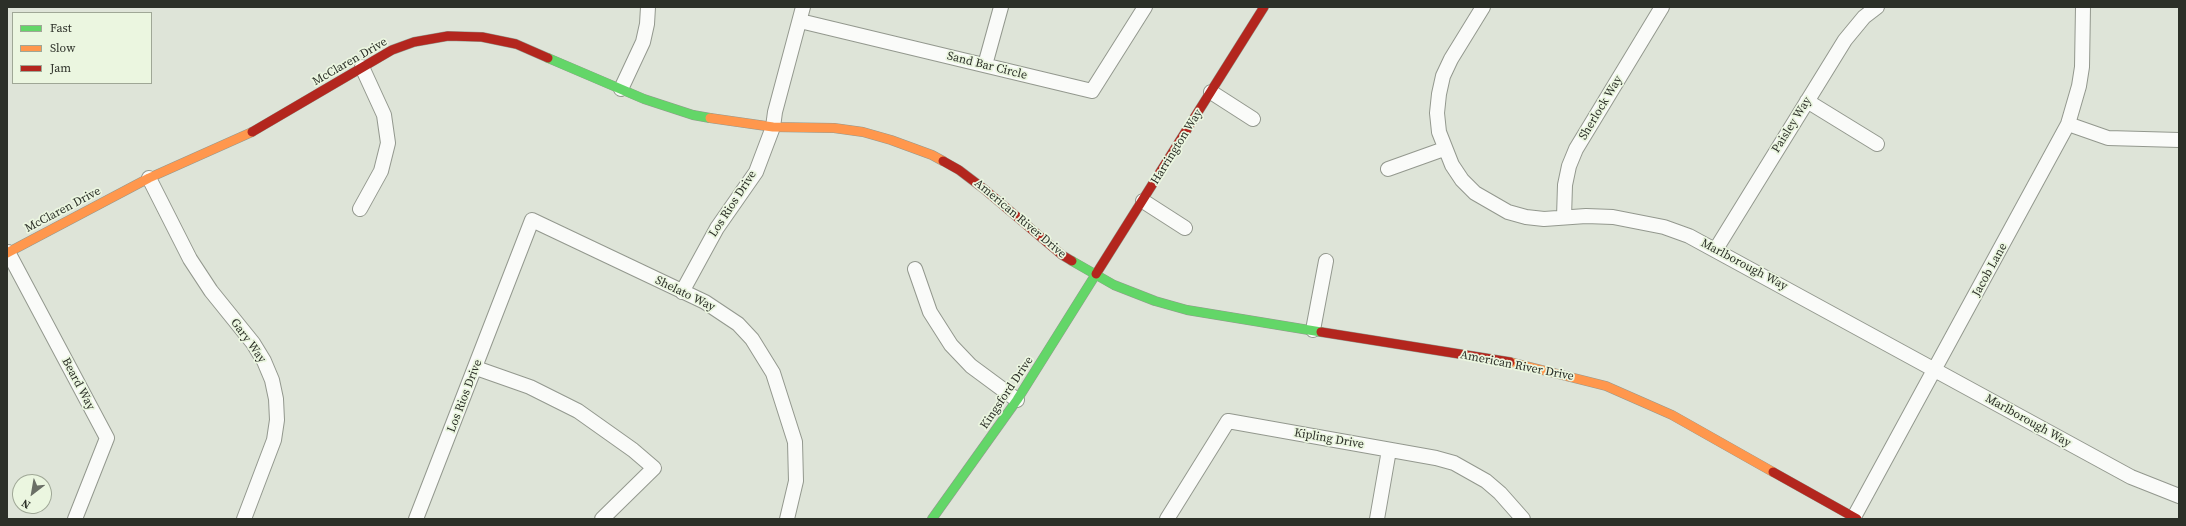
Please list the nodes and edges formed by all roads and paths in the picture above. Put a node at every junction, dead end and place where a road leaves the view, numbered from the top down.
1 (648, 7) edge
2 (1001, 7) edge
3 (1145, 7) edge
4 (1264, 7) edge
5 (1482, 7) edge
6 (1662, 7) edge
7 (1877, 7) edge
8 (2083, 7) edge
9 (801, 14) edge
10 (985, 65) junction
11 (362, 68) junction
12 (621, 89) junction
13 (1211, 92) junction
14 (1807, 101) junction
15 (1253, 119) dead end
16 (2068, 124) junction
17 (773, 127) junction
18 (2179, 140) edge
19 (1877, 144) dead end
20 (1444, 149) junction
21 (1388, 169) dead end
22 (149, 178) junction
23 (1143, 201) junction
24 (360, 209) dead end
25 (1564, 217) junction
26 (1185, 228) dead end
27 (1716, 249) junction
28 (8, 252) edge
29 (1326, 261) dead end
30 (916, 269) dead end
31 (513, 272) joint
32 (1097, 276) junction
33 (682, 292) junction
34 (1313, 330) junction
35 (476, 368) junction
36 (1935, 370) junction
37 (1017, 400) junction
38 (1389, 450) junction
39 (2179, 496) edge
40 (1854, 518) edge
41 (74, 519) edge
42 (244, 519) edge
43 (416, 519) edge
44 (602, 519) edge
45 (787, 519) edge
46 (932, 519) edge
47 (1167, 519) edge
48 (1377, 519) edge
49 (1523, 519) edge

1 - 12 street
2 - 10 street
3 - 10 street, Sand Bar Circle
4 - 13 street, Harrington Way
5 - 20 street, Marlborough Way
6 - 25 street, Sherlock Way
7 - 14 street, Paisley Way
8 - 16 street, Jacob Lane
9 - 10 street, Sand Bar Circle
9 - 17 street, Los Rios Drive
11 - 12 street, McClaren Drive
11 - 22 street, McClaren Drive
11 - 24 street
12 - 17 street, McClaren Drive
13 - 15 street
13 - 23 street, Harrington Way
14 - 19 street
14 - 27 street, Paisley Way
16 - 18 street
16 - 36 street, Jacob Lane
17 - 32 street, American River Drive
17 - 33 street, Los Rios Drive
20 - 21 street
20 - 25 street, Marlborough Way
22 - 28 street, McClaren Drive
22 - 42 street, Gary Way
23 - 26 street
23 - 32 street, Harrington Way
25 - 27 street, Marlborough Way
27 - 36 street, Marlborough Way
28 - 41 street, Beard Way
29 - 34 street
30 - 37 street
31 - 33 street, Shelato Way
31 - 35 street, Los Rios Drive
32 - 34 street, American River Drive
32 - 37 street, Kingsford Drive
33 - 45 street, Shelato Way
34 - 40 street, American River Drive
35 - 43 street, Los Rios Drive
35 - 44 street
36 - 39 street, Marlborough Way
36 - 40 street, Jacob Lane
37 - 46 street, Kingsford Drive
38 - 47 street, Kipling Drive
38 - 48 street
38 - 49 street, Kipling Drive

